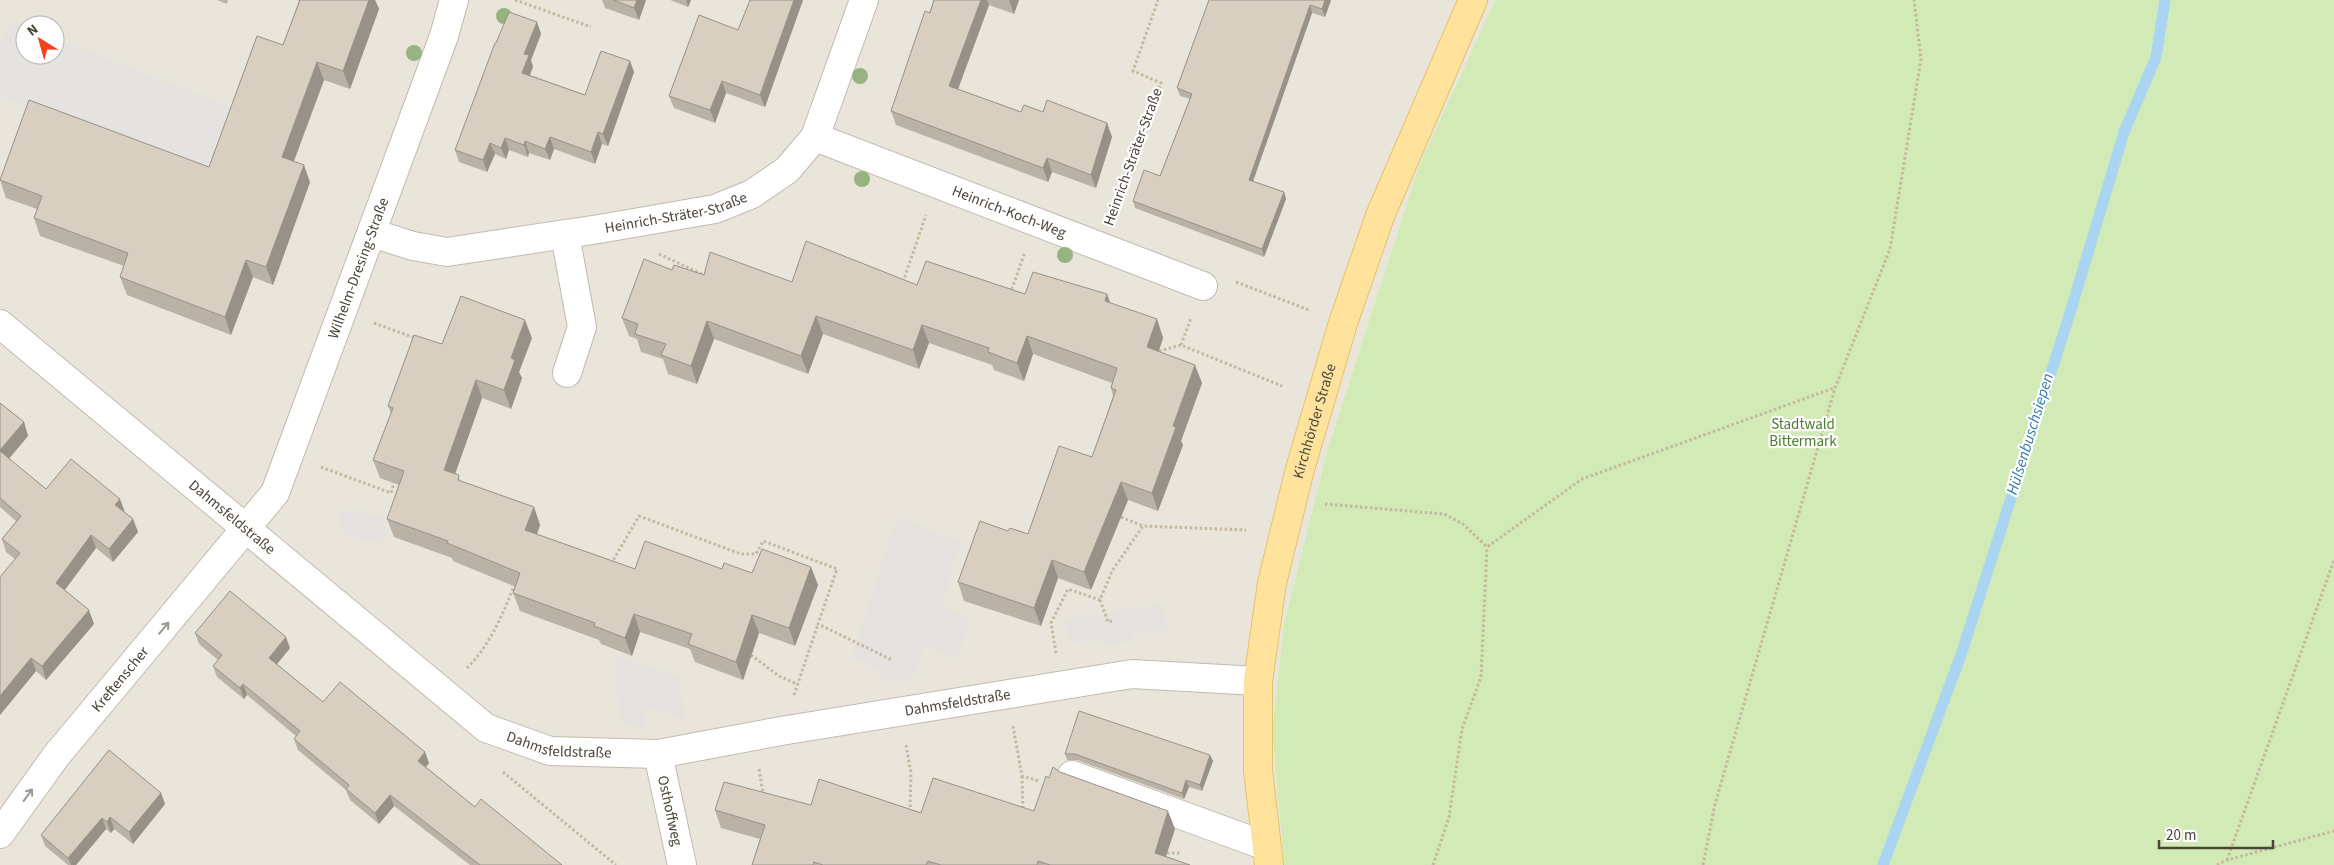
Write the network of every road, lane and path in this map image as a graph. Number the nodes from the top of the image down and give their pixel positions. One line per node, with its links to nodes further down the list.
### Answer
1 (454, 0): 12 (street, Wilhelm-Dresing-Straße)
2 (514, 0): 7 (path)
3 (864, 0): 8 (street, Heinrich-Sträter-Straße)
4 (1158, 0): 14 (path, Heinrich-Sträter-Straße)
5 (1473, 0): 43 (main road, Kirchhörder Straße)
6 (1914, 0): 26 (path)
7 (591, 28)
8 (815, 137): 9 (street, Heinrich-Koch-Weg); 10 (street, Heinrich-Sträter-Straße)
9 (938, 184): 11 (street, Heinrich-Koch-Weg); 16 (path)
10 (650, 220): 13 (street, Heinrich-Sträter-Straße); 15 (path)
11 (1036, 221): 14 (street, Heinrich-Koch-Weg); 18 (path)
12 (372, 233): 13 (street, Heinrich-Sträter-Straße); 20 (street, Wilhelm-Dresing-Straße)
13 (565, 235): 24 (street)
14 (1100, 246): 17 (street, Heinrich-Koch-Weg)
15 (714, 280)
16 (902, 286)
17 (1203, 286): 19 (path)
18 (1010, 295)
19 (1309, 310)
20 (343, 312): 22 (path); 27 (street, Wilhelm-Dresing-Straße)
21 (0, 324): 32 (street, Dahmsfeldstraße)
22 (416, 338)
23 (1158, 352): 25 (path)
24 (567, 373)
25 (1282, 386)
26 (1835, 388): 34 (path); 67 (path)
27 (290, 455): 28 (path); 32 (street, Wilhelm-Dresing-Straße)
28 (394, 483)
29 (1323, 504): 34 (path)
30 (1121, 517): 31 (path)
31 (1143, 526): 33 (path); 38 (path)
32 (248, 529): 46 (street, Dahmsfeldstraße); 59 (street, Kreftenscher, one-way to 32)
33 (1246, 530)
34 (1487, 547): 66 (path)
35 (2334, 560): 63 (path)
36 (608, 568): 40 (path)
37 (514, 586): 46 (path)
38 (1100, 600): 39 (path); 45 (path)
39 (1112, 621)
40 (818, 624): 42 (path); 44 (path)
41 (751, 655): 44 (path)
42 (892, 660)
43 (1258, 680): 45 (street, Dahmsfeldstraße); 62 (main road, Kirchhörder Straße)
44 (797, 684): 50 (path)
45 (1061, 686): 47 (street, Dahmsfeldstraße)
46 (441, 692): 49 (street, Dahmsfeldstraße)
47 (1008, 695): 48 (street, Dahmsfeldstraße); 54 (path)
48 (899, 712): 50 (street, Dahmsfeldstraße); 57 (path)
49 (486, 728): 52 (street, Dahmsfeldstraße); 64 (path)
50 (781, 731): 51 (street, Dahmsfeldstraße)
51 (753, 736): 52 (street, Dahmsfeldstraße); 55 (path)
52 (658, 754): 65 (street, Osthoffweg)
53 (1072, 775): 54 (path); 62 (street)
54 (1022, 776): 56 (path)
55 (771, 796)
56 (1023, 814)
57 (910, 816)
58 (2334, 831): 63 (path)
59 (0, 834)
60 (1167, 853): 61 (path)
61 (1182, 853)
62 (1267, 856)
63 (2227, 860): 68 (path)
64 (616, 865)
65 (682, 865)
66 (1433, 865)
67 (1703, 865)
68 (2218, 865)

